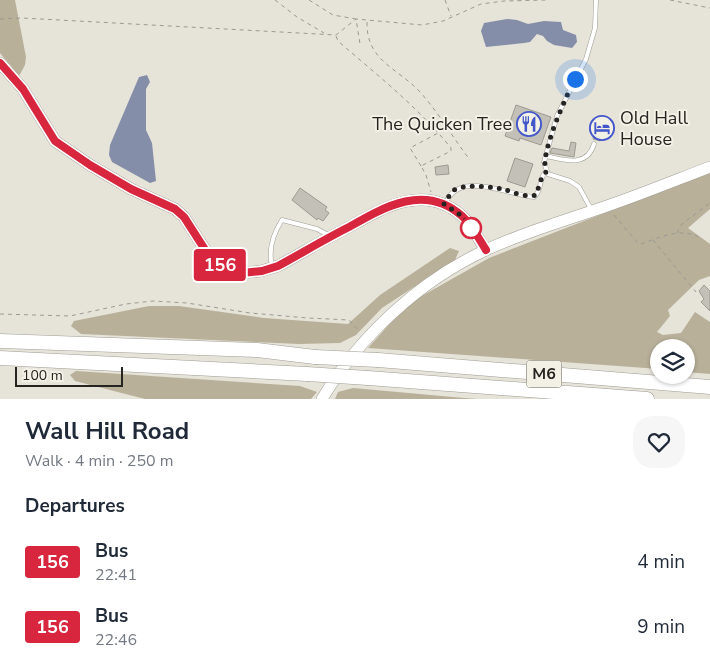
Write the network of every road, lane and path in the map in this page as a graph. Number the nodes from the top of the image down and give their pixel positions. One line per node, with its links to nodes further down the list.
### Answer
1 (276, 0): 12 (path)
2 (310, 0): 10 (path)
3 (445, 0): 8 (path)
4 (547, 0): 8 (path)
5 (596, 0): 18 (lane)
6 (670, 0): 7 (path)
7 (710, 8)
8 (452, 17): 11 (path)
9 (0, 19): 12 (path)
10 (356, 19): 11 (path); 13 (path); 14 (path)
11 (367, 21): 19 (path)
12 (325, 33): 13 (path)
13 (336, 35): 16 (path)
14 (360, 44)
15 (0, 63): 33 (street)
16 (439, 133): 20 (path); 20 (path)
17 (594, 144): 18 (lane)
18 (546, 156): 22 (lane)
19 (470, 160)
20 (421, 166): 23 (path)
21 (710, 167): 26 (street)
22 (546, 172): 25 (lane); 27 (lane)
23 (432, 200): 25 (street); 29 (street)
24 (710, 203): 28 (path)
25 (444, 204): 32 (street)
26 (608, 206): 27 (street); 31 (path)
27 (592, 211): 32 (street)
28 (677, 233): 30 (path); 31 (path)
29 (330, 237): 33 (street); 33 (lane)
30 (698, 237)
31 (653, 240): 34 (path)
32 (486, 250): 36 (street)
33 (272, 268)
34 (696, 292)
35 (0, 314): 36 (path)
36 (366, 338): 40 (street)
37 (0, 341): 39 (highway, M6, bridge)
38 (0, 358): 41 (highway, M6, bridge)
39 (710, 388)
40 (322, 399)
41 (647, 399)

